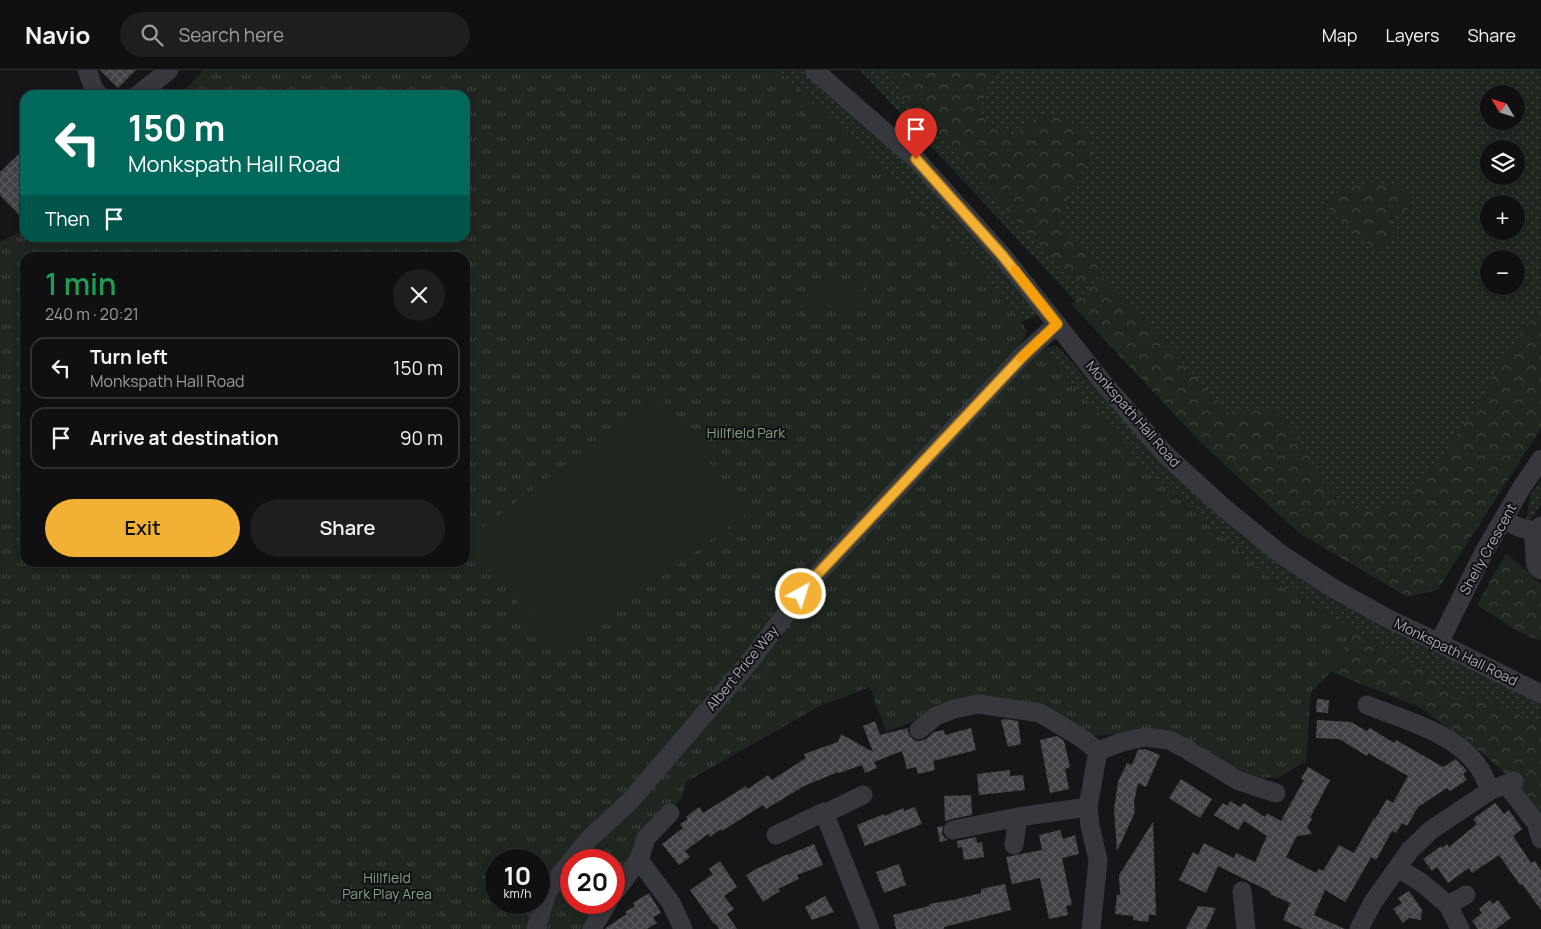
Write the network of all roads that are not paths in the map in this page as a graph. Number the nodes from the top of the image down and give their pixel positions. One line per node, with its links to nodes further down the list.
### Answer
1 (87, 70): 4 (street)
2 (169, 70): 5 (street)
3 (814, 70): 6 (street, Monkspath Hall Road)
4 (95, 90)
5 (144, 90)
6 (1057, 324): 11 (street, Monkspath Hall Road); 27 (street, Albert Price Way)
7 (1541, 459): 8 (street, Shelly Crescent)
8 (1504, 519): 9 (street); 11 (street, Shelly Crescent)
9 (1537, 528): 10 (street)
10 (1541, 570)
11 (1439, 642): 12 (street, Monkspath Hall Road)
12 (1541, 694)
13 (1367, 705): 16 (street)
14 (919, 730): 15 (street)
15 (1098, 751): 17 (street); 19 (street)
16 (1504, 785): 25 (street); 29 (street)
17 (1276, 793)
18 (863, 795): 20 (street)
19 (1088, 807): 22 (street); 40 (street)
20 (824, 812): 24 (street); 39 (street)
21 (670, 813): 28 (street)
22 (1018, 817): 23 (street); 26 (street)
23 (952, 830)
24 (776, 835)
25 (1541, 839)
26 (1014, 845)
27 (581, 849)
28 (638, 860): 31 (street); 38 (street)
29 (1398, 868): 34 (street); 42 (street)
30 (560, 876): 36 (street, Albert Price Way)
31 (625, 878)
32 (1242, 891): 41 (street)
33 (1466, 895): 34 (street)
34 (1448, 905): 43 (street)
35 (601, 914): 37 (street)
36 (536, 929)
37 (592, 929)
38 (683, 929)
39 (870, 929)
40 (1091, 929)
41 (1246, 929)
42 (1359, 929)
43 (1460, 929)

